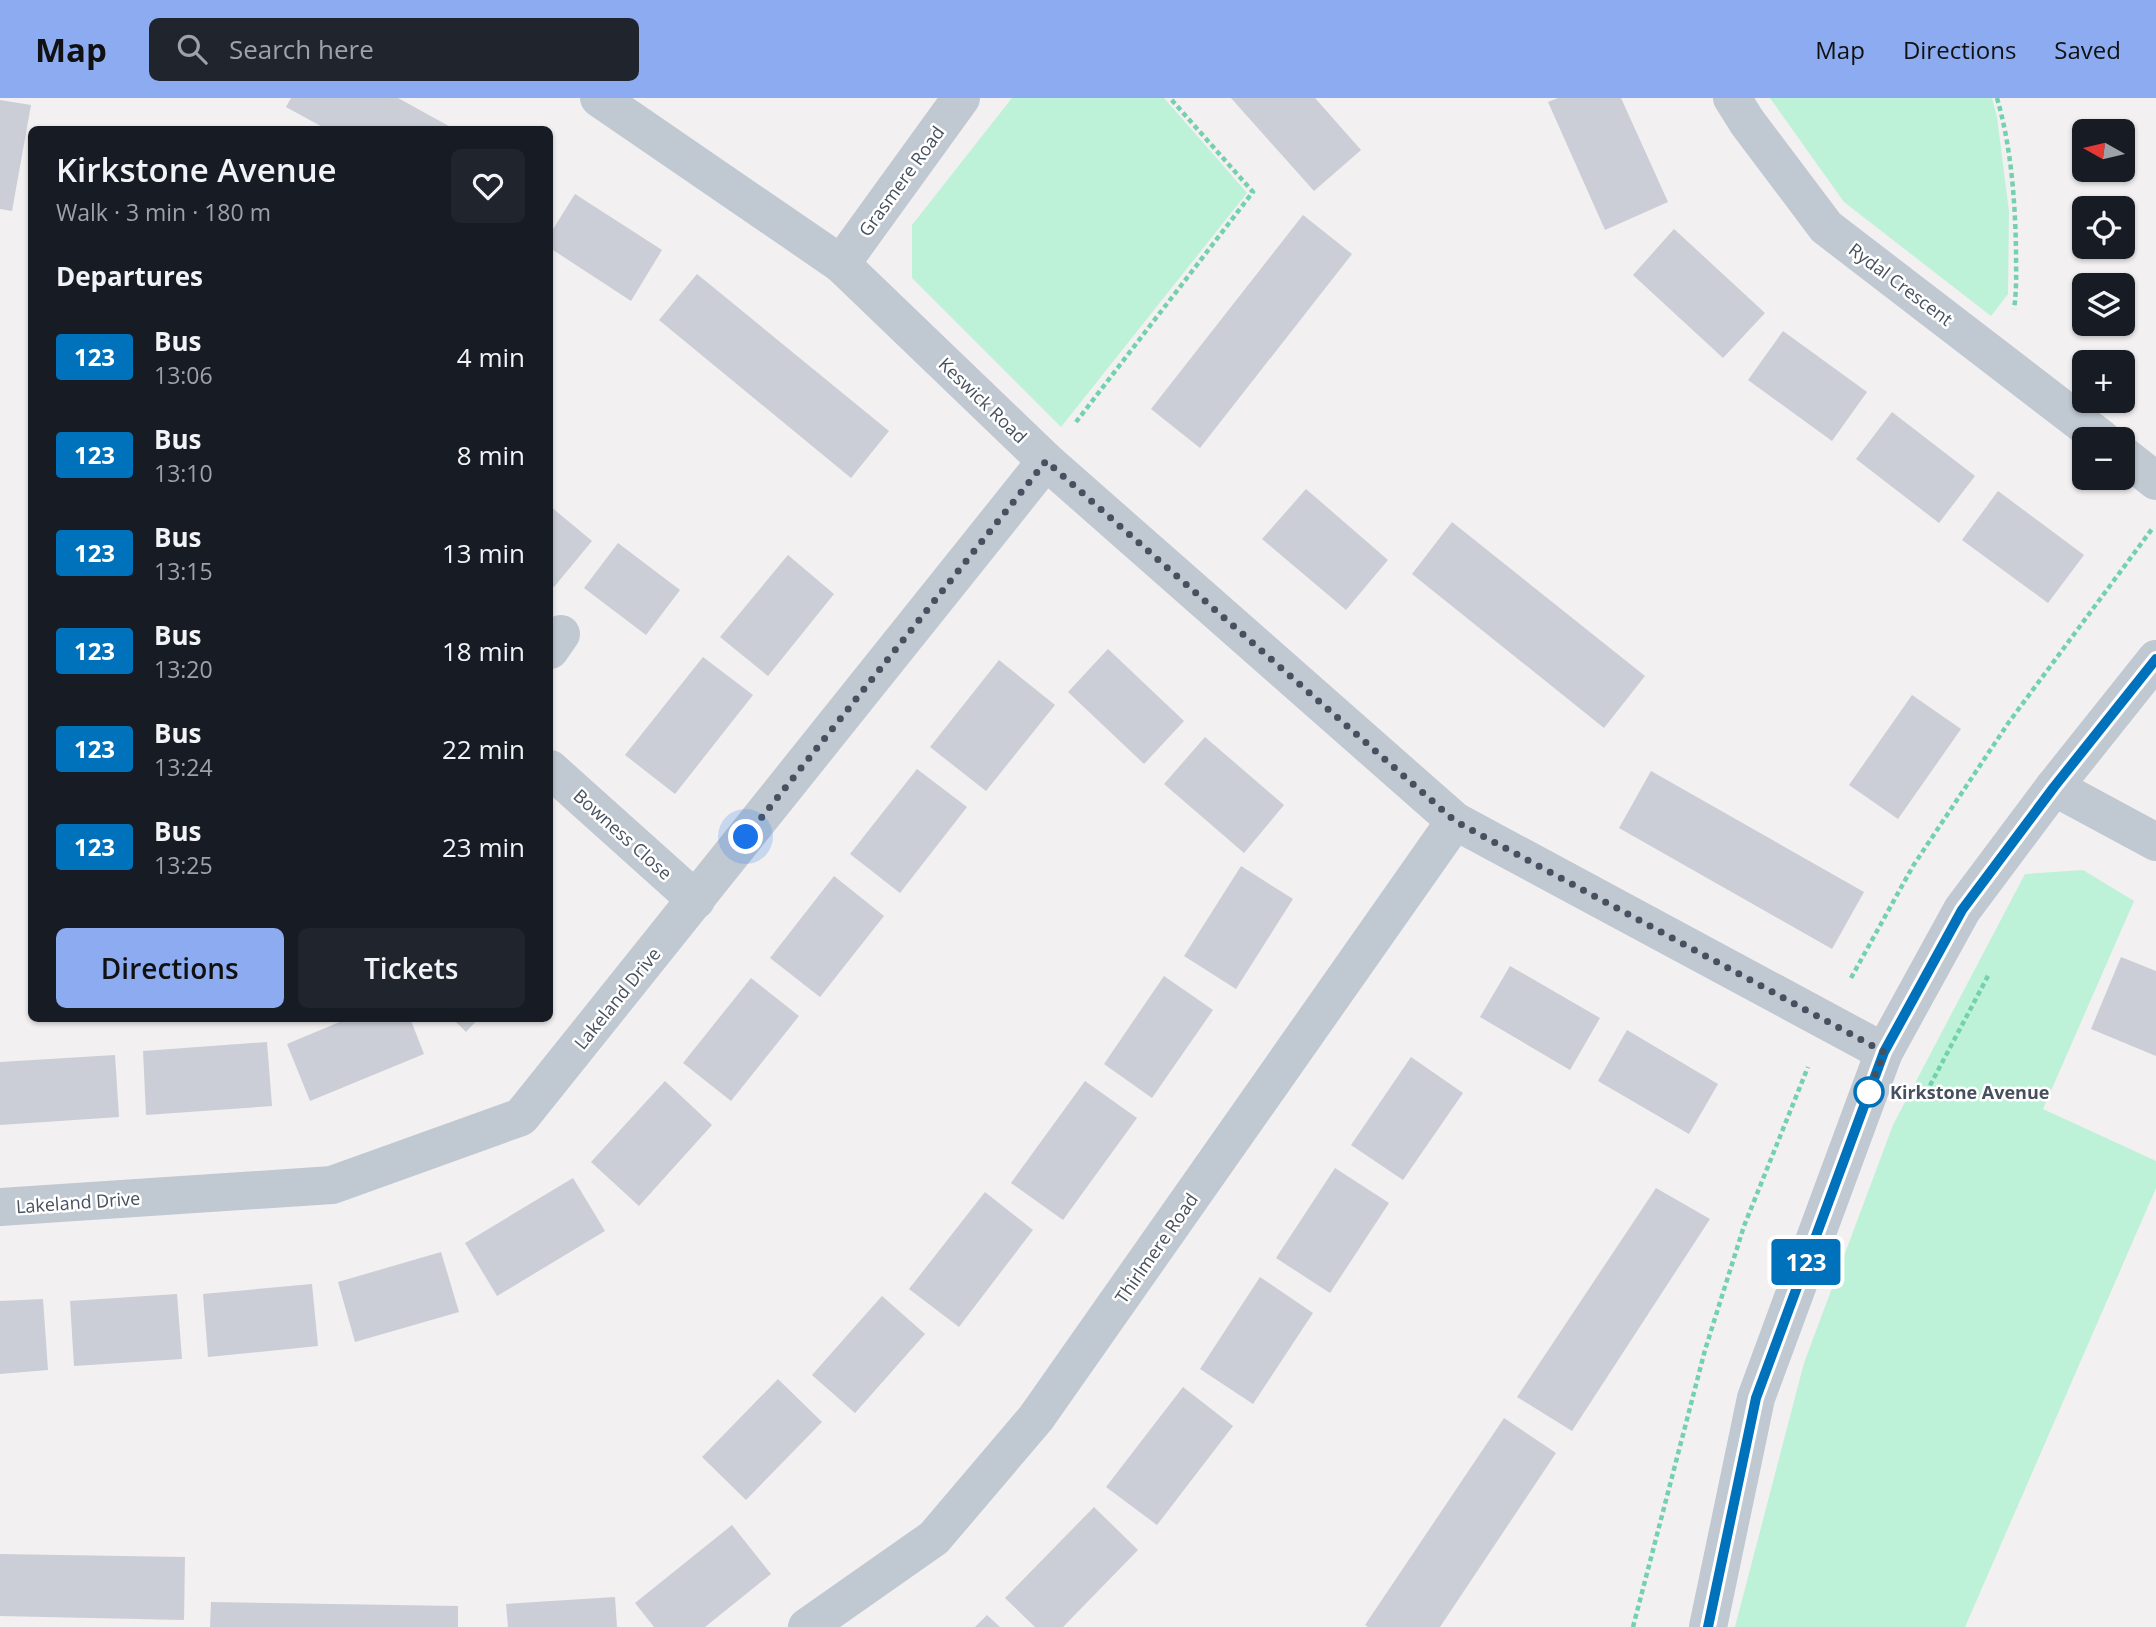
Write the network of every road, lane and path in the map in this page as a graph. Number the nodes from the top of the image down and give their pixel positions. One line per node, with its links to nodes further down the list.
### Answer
1 (599, 98): 6 (street, Keswick Road)
2 (961, 98): 6 (street, Grasmere Road)
3 (1171, 98): 9 (path)
4 (1732, 98): 7 (street, Rydal Crescent)
5 (1997, 98): 7 (path)
6 (841, 264): 9 (street, Keswick Road)
7 (1996, 357): 8 (street, Rydal Crescent)
8 (2086, 427)
9 (1046, 461): 15 (street, Keswick Road); 17 (street, Lakeland Drive)
10 (2135, 464): 11 (street)
11 (2156, 481)
12 (2156, 659): 14 (street)
13 (553, 772): 17 (street, Bowness Close)
14 (2054, 787): 16 (street); 19 (street)
15 (1455, 821): 19 (street, Keswick Road); 22 (street, Thirlmere Road)
16 (2156, 842)
17 (696, 900): 21 (street, Lakeland Drive)
18 (1992, 968): 20 (path)
19 (1884, 1052): 23 (street)
20 (1921, 1102)
21 (0, 1207)
22 (807, 1627)
23 (1708, 1627)

